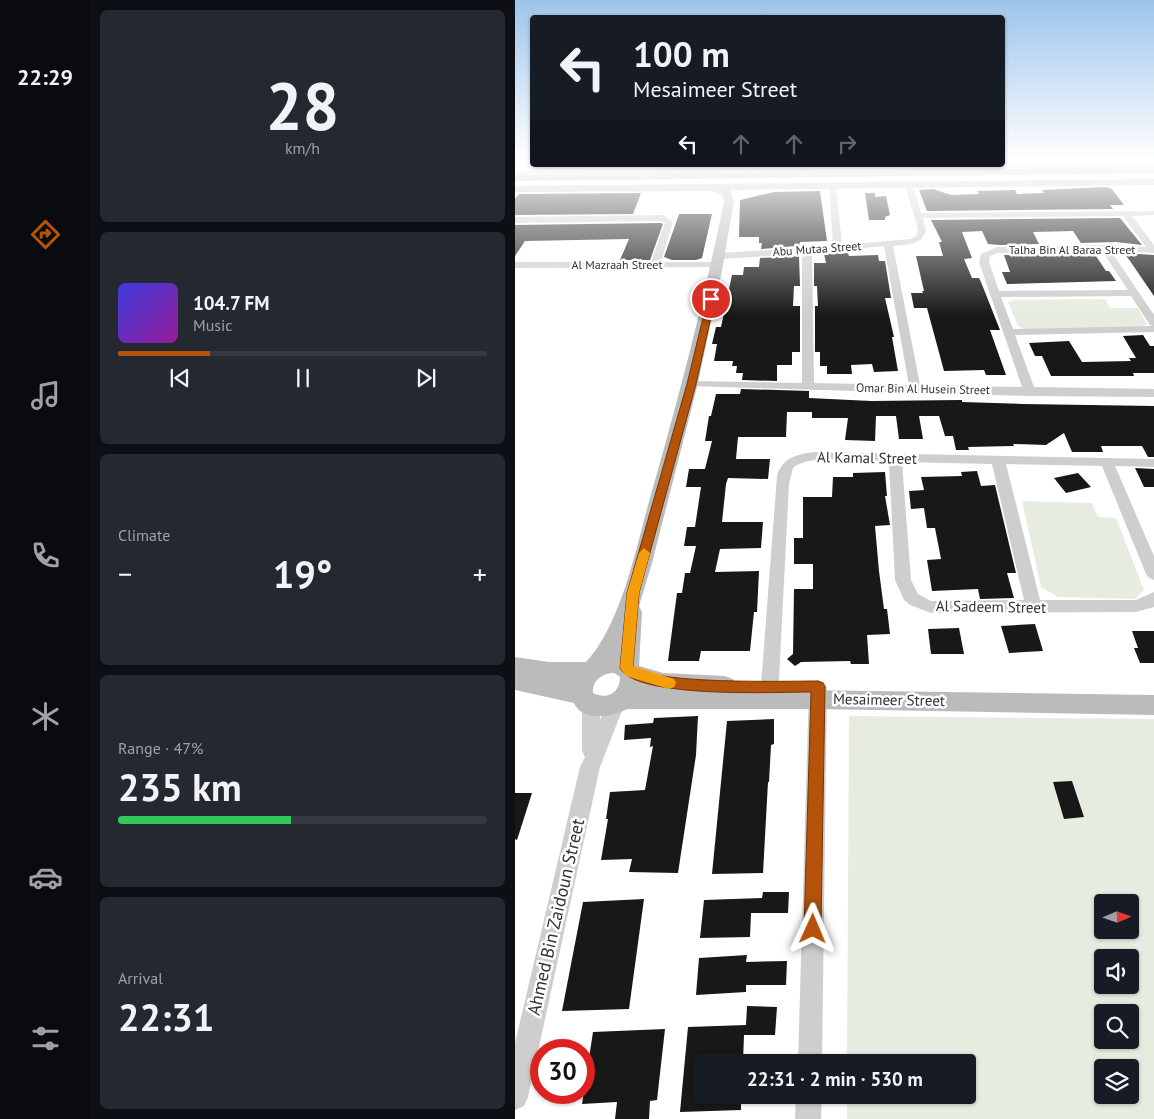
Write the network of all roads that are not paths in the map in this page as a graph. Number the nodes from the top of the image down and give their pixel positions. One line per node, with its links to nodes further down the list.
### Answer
1 (727, 211): 13 (street)
2 (834, 211): 9 (street)
3 (917, 211): 6 (street, Abu Mutaa Street)
4 (1154, 213): 5 (street)
5 (1126, 214): 6 (street); 11 (street)
6 (919, 216): 8 (street, Abu Mutaa Street)
7 (515, 220): 15 (street)
8 (888, 244): 9 (street, Abu Mutaa Street); 23 (street)
9 (838, 248): 12 (street, Abu Mutaa Street)
10 (1105, 248): 11 (street, Talha Bin Al Baraa Street); 16 (street); 17 (street, Talha Bin Al Baraa Street)
11 (1154, 250)
12 (807, 251): 13 (street, Abu Mutaa Street); 22 (street)
13 (719, 260): 15 (street, Al Mazraah Street); 21 (street)
14 (515, 265): 15 (street, Al Mazraah Street)
15 (655, 265)
16 (1134, 293): 17 (street); 18 (street)
17 (995, 294): 20 (street, Talha Bin Al Baraa Street)
18 (1154, 324)
19 (1154, 329): 20 (street)
20 (1009, 332): 24 (street, Talha Bin Al Baraa Street)
21 (691, 384): 22 (street, Omar Bin Al Husein Street); 31 (street)
22 (808, 386): 23 (street, Omar Bin Al Husein Street)
23 (915, 388): 24 (street, Omar Bin Al Husein Street)
24 (1030, 392): 25 (street, Omar Bin Al Husein Street)
25 (1154, 393)
26 (895, 458): 27 (street, Al Kamal Street); 33 (street, Al Sadeem Street); 39 (street, Al Kamal Street)
27 (998, 460): 28 (street, Al Kamal Street); 33 (street)
28 (1107, 462): 29 (street, Al Kamal Street); 30 (street)
29 (1154, 464)
30 (1154, 574)
31 (633, 593): 35 (street); 36 (street)
32 (1154, 598): 33 (street, Al Sadeem Street)
33 (1034, 607)
34 (515, 666): 35 (street)
35 (593, 670): 36 (street); 42 (street)
36 (629, 670): 39 (street, Mesaimeer Street); 43 (street)
37 (515, 680): 42 (street)
38 (1154, 692): 41 (street, Mesaimeer Street)
39 (770, 693): 40 (street, Mesaimeer Street); 43 (street, Mesaimeer Street)
40 (818, 693): 41 (street, Mesaimeer Street); 46 (street)
41 (1077, 697): 44 (street, Mesaimeer Street)
42 (586, 700): 43 (street); 45 (street, Ahmed Bin Zaidoun Street)
43 (620, 701): 45 (street, Ahmed Bin Zaidoun Street)
44 (1154, 705)
45 (590, 767): 47 (street, Ahmed Bin Zaidoun Street)
46 (810, 1054)
47 (515, 1097)
48 (809, 1104): 49 (street)
49 (808, 1119)

